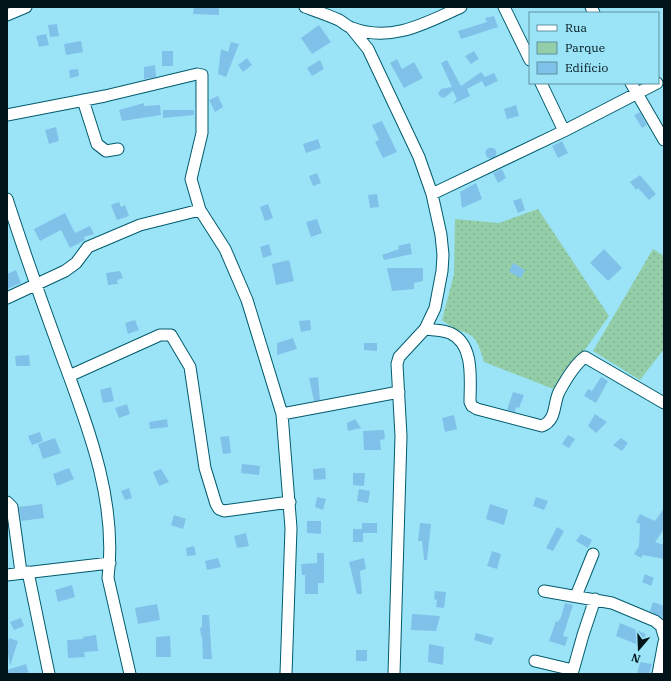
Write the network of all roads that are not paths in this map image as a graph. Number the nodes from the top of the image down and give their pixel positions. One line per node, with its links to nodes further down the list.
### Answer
1 (26, 7): 6 (street)
2 (328, 7): 7 (street)
3 (461, 7): 9 (street)
4 (504, 7): 11 (street)
5 (312, 8): 7 (street)
6 (7, 15)
7 (340, 21): 8 (street)
8 (351, 28): 9 (street); 10 (street)
9 (380, 34): 10 (street)
10 (368, 49): 20 (street)
11 (529, 58)
12 (541, 84): 17 (street)
13 (653, 84): 14 (street)
14 (633, 88): 17 (street); 18 (street)
15 (83, 100): 16 (street); 19 (street); 22 (street)
16 (7, 115)
17 (564, 132): 20 (street)
18 (664, 140)
19 (118, 148)
20 (432, 194): 25 (street)
21 (7, 199): 23 (street)
22 (200, 210): 23 (street); 29 (street)
23 (36, 285): 24 (street); 26 (street)
24 (7, 298)
25 (425, 329): 27 (street); 28 (street)
26 (69, 376): 31 (street); 33 (street)
27 (399, 392): 29 (street); 46 (street)
28 (664, 403)
29 (282, 414): 31 (street)
30 (7, 502): 34 (street)
31 (290, 502): 45 (street)
32 (593, 554): 37 (street)
33 (110, 563): 34 (street); 44 (street)
34 (25, 572): 35 (street); 43 (street)
35 (7, 574)
36 (544, 591): 37 (street)
37 (576, 596): 38 (street)
38 (595, 599): 39 (street); 42 (street)
39 (664, 636)
40 (664, 642): 47 (street)
41 (535, 661): 42 (street)
42 (572, 672)
43 (49, 674)
44 (130, 674)
45 (286, 674)
46 (394, 674)
47 (658, 674)

